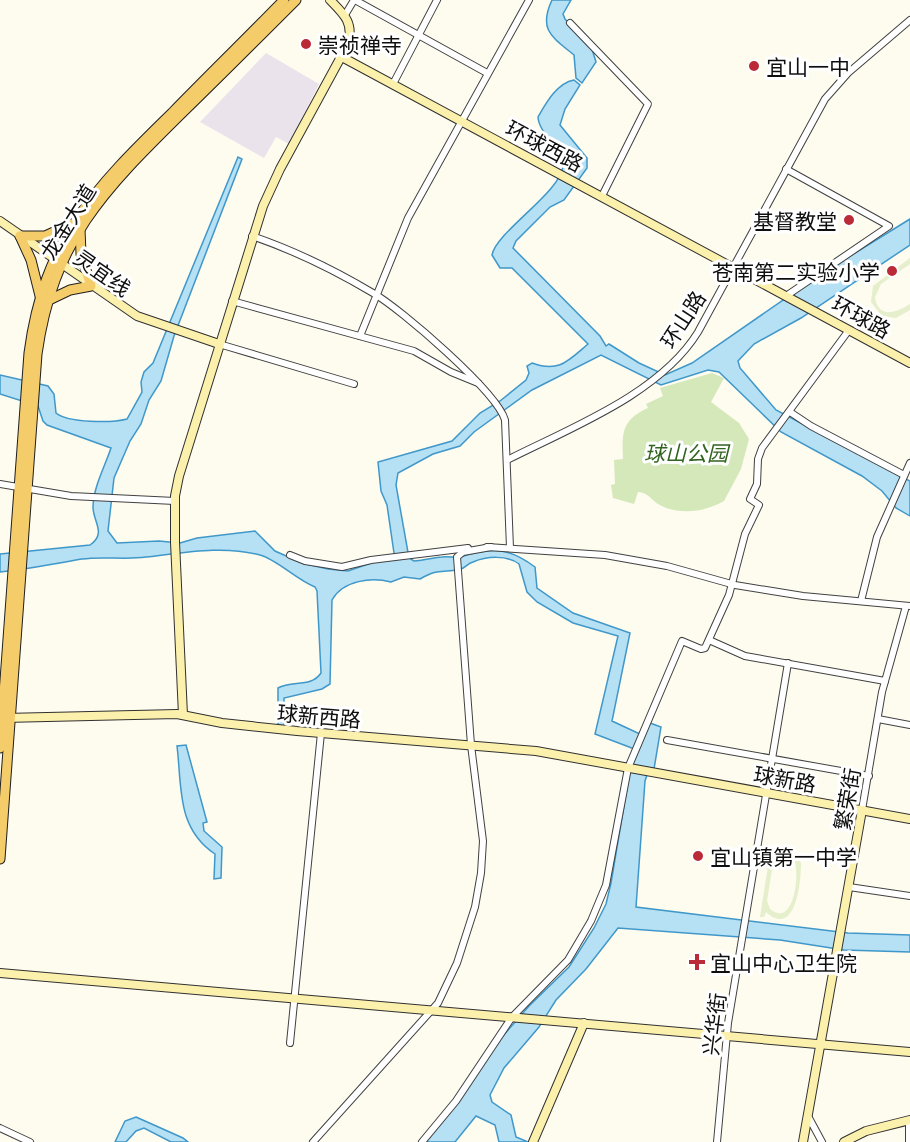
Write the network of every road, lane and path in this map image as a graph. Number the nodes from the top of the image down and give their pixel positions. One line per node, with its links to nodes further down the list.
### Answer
1 (284, 0): 19 (main road, 龙金大道)
2 (296, 0): 19 (main road, 龙金大道)
3 (324, 0): 12 (street)
4 (330, 0): 8 (street)
5 (355, 0): 8 (street); 11 (street)
6 (437, 0): 11 (street)
7 (529, 0): 13 (street)
8 (345, 15): 12 (street)
9 (910, 20): 16 (street, 环山路)
10 (570, 23): 17 (street)
11 (419, 35): 13 (street); 14 (street)
12 (340, 57): 14 (street, 环球西路); 21 (street)
13 (487, 73): 15 (street)
14 (393, 84): 15 (street, 环球西路)
15 (460, 120): 17 (street, 环球西路); 25 (street)
16 (786, 169): 23 (street, 环山路); 26 (street)
17 (602, 196): 23 (street, 环球西路)
18 (0, 220): 20 (street, 灵宜线)
19 (77, 224): 20 (main road); 22 (main road, 龙金大道); 24 (main road)
20 (20, 236): 22 (street, 灵宜线); 27 (main road)
21 (252, 236): 25 (street); 28 (street)
22 (57, 262): 24 (street, 灵宜线); 27 (main road, 龙金大道)
23 (733, 267): 26 (street, 环球路); 36 (street, 环山路)
24 (91, 286): 27 (main road); 31 (street, 灵宜线)
25 (376, 294): 30 (street); 34 (street)
26 (787, 296): 29 (street, 环球路)
27 (43, 299): 40 (main road, 龙金大道)
28 (232, 301): 30 (street); 31 (street)
29 (849, 330): 32 (street, 环球路); 35 (street)
30 (360, 336): 34 (street)
31 (219, 344): 33 (street); 41 (street)
32 (910, 363)
33 (354, 384)
34 (480, 384): 36 (street)
35 (788, 413): 38 (street); 45 (street)
36 (507, 460): 43 (street)
37 (910, 463): 38 (street)
38 (904, 475): 46 (street)
39 (0, 484): 40 (street)
40 (23, 489): 41 (street); 52 (main road, 龙金大道)
41 (175, 501): 51 (street)
42 (491, 547): 43 (street); 44 (street); 57 (street)
43 (510, 548): 45 (street)
44 (290, 555)
45 (732, 584): 46 (street); 48 (street)
46 (861, 601): 47 (street)
47 (908, 606): 50 (street, 繁荣街)
48 (709, 640): 49 (street); 60 (street)
49 (788, 663): 50 (street); 59 (street, 兴华街)
50 (885, 681): 53 (street, 繁荣街)
51 (183, 715): 52 (street, 球新西路); 55 (street, 球新西路)
52 (6, 718): 58 (main road, 龙金大道); 65 (main road, 龙金大道)
53 (878, 718): 54 (street); 61 (street, 繁荣街)
54 (910, 725)
55 (321, 733): 57 (street, 球新西路); 69 (street)
56 (667, 740): 59 (street)
57 (471, 745): 60 (street, 球新西路); 70 (street)
58 (0, 748)
59 (772, 759): 61 (street); 62 (street, 兴华街)
60 (629, 768): 62 (street, 球新路); 71 (street)
61 (868, 776): 63 (street, 繁荣街)
62 (766, 793): 63 (street, 球新路); 73 (street, 兴华街)
63 (862, 810): 64 (street, 球新路); 66 (street, 繁荣街)
64 (910, 819)
65 (0, 859)
66 (849, 887): 67 (street); 75 (street, 繁荣街)
67 (910, 896)
68 (0, 973): 69 (street)
69 (296, 998): 70 (street); 74 (street)
70 (432, 1010): 71 (street); 81 (street)
71 (515, 1017): 72 (street); 82 (street)
72 (584, 1023): 73 (street); 83 (street)
73 (727, 1035): 75 (street); 84 (street, 兴华街)
74 (290, 1043)
75 (821, 1043): 76 (street); 77 (street, 繁荣街)
76 (910, 1052)
77 (809, 1118): 85 (street, 繁荣街); 86 (street)
78 (909, 1120): 87 (street); 88 (street)
79 (0, 1128): 80 (street)
80 (30, 1142)
81 (313, 1142)
82 (422, 1142)
83 (533, 1142)
84 (717, 1142)
85 (803, 1142)
86 (822, 1142)
87 (844, 1142)
88 (909, 1142)

